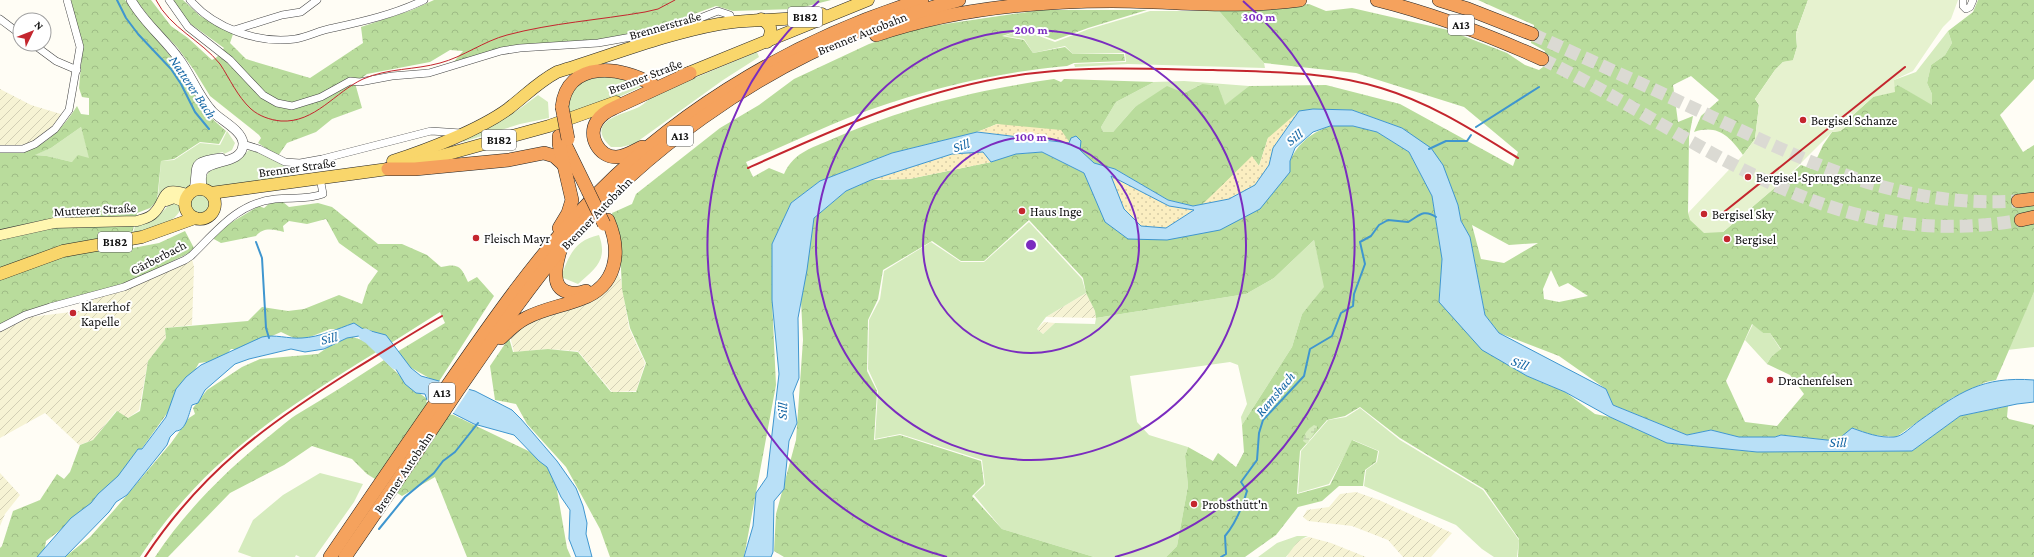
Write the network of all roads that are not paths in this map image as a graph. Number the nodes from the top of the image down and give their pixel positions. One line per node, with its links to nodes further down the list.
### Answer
1 (67, 0): 27 (street)
2 (131, 0): 34 (street)
3 (169, 0): 18 (street)
4 (190, 0): 20 (street)
5 (317, 0): 20 (street)
6 (424, 0): 20 (street)
7 (868, 0): 15 (main road, B182)
8 (922, 0): 33 (highway, Brenner Autobahn / A13)
9 (958, 0): 26 (highway, Brenner Autobahn / A13)
10 (1300, 0): 26 (highway, A13)
11 (1377, 0): 24 (highway, A13)
12 (1439, 0): 21 (highway, A13)
13 (1963, 0): 14 (street)
14 (1973, 0)
15 (849, 7): 17 (main road, B182); 22 (main road, Brenner Straße / B182)
16 (0, 19): 19 (street)
17 (760, 19): 18 (main road, Brennerstraße / B182); 22 (main road)
18 (732, 22): 25 (main road, Brennerstraße / B182)
19 (12, 28)
20 (233, 30)
21 (1532, 34)
22 (767, 42): 28 (main road, Brenner Straße / B182)
23 (44, 52): 27 (street)
24 (1542, 59)
25 (580, 66): 30 (highway); 31 (main road, Brenner Straße / B182)
26 (787, 66): 47 (highway, Brenner Autobahn / A13)
27 (77, 70): 35 (street)
28 (690, 73): 29 (main road, Brenner Straße / B182); 33 (highway)
29 (653, 85): 30 (highway); 37 (main road, Brenner Straße / B182)
30 (558, 106): 32 (highway)
31 (462, 133): 34 (street); 38 (main road, Brenner Straße / B182)
32 (562, 140): 36 (highway); 45 (highway)
33 (658, 140): 47 (highway, Brenner Autobahn / A13)
34 (243, 144): 41 (street)
35 (0, 149)
36 (564, 165): 37 (highway); 47 (highway)
37 (388, 169): 38 (main road, Brenner Straße / B182)
38 (357, 173): 39 (main road, Brenner Straße / B182)
39 (320, 178): 41 (main road, Brenner Straße / B182); 50 (street, Gärberbach)
40 (2034, 199): 42 (highway)
41 (197, 200): 46 (main road, Mutterer Straße); 48 (main road, B182)
42 (2018, 201)
43 (2034, 217): 44 (highway)
44 (2021, 220)
45 (606, 222): 47 (highway); 49 (highway)
46 (0, 235)
47 (556, 247): 49 (highway, Brenner Autobahn / A13)
48 (0, 274)
49 (508, 318): 51 (highway, Brenner Autobahn / A13); 51 (highway, Brenner Autobahn / A13)
50 (0, 328)
51 (392, 477): 52 (highway, Brenner Autobahn / A13); 53 (highway, Brenner Autobahn / A13)
52 (330, 557)
53 (345, 557)

